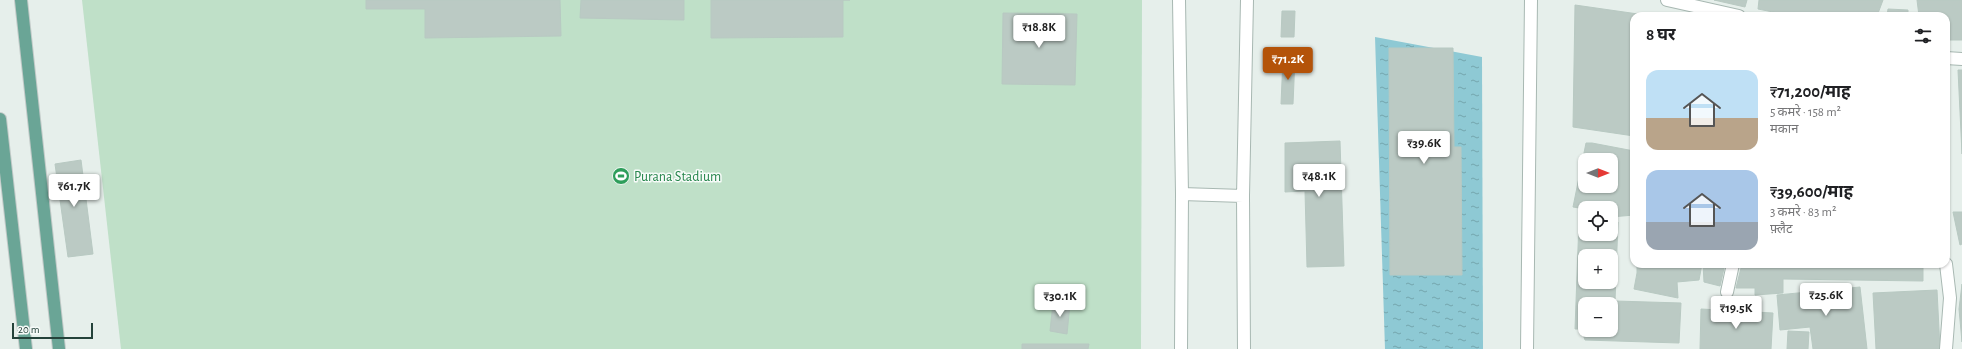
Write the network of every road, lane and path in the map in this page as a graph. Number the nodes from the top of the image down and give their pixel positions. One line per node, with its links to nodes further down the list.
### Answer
1 (21, 0): 16 (main road)
2 (1179, 0): 10 (street)
3 (1247, 0): 11 (street)
4 (1531, 0): 19 (street)
5 (1667, 0): 6 (street)
6 (1721, 12)
7 (1950, 58): 8 (street)
8 (1962, 59)
9 (0, 119): 15 (main road)
10 (1182, 194): 11 (street); 17 (street)
11 (1243, 196): 18 (street)
12 (1732, 268): 14 (street)
13 (1946, 268): 20 (street)
14 (1727, 292)
15 (26, 349)
16 (59, 349)
17 (1181, 349)
18 (1244, 349)
19 (1527, 349)
20 (1946, 349)

